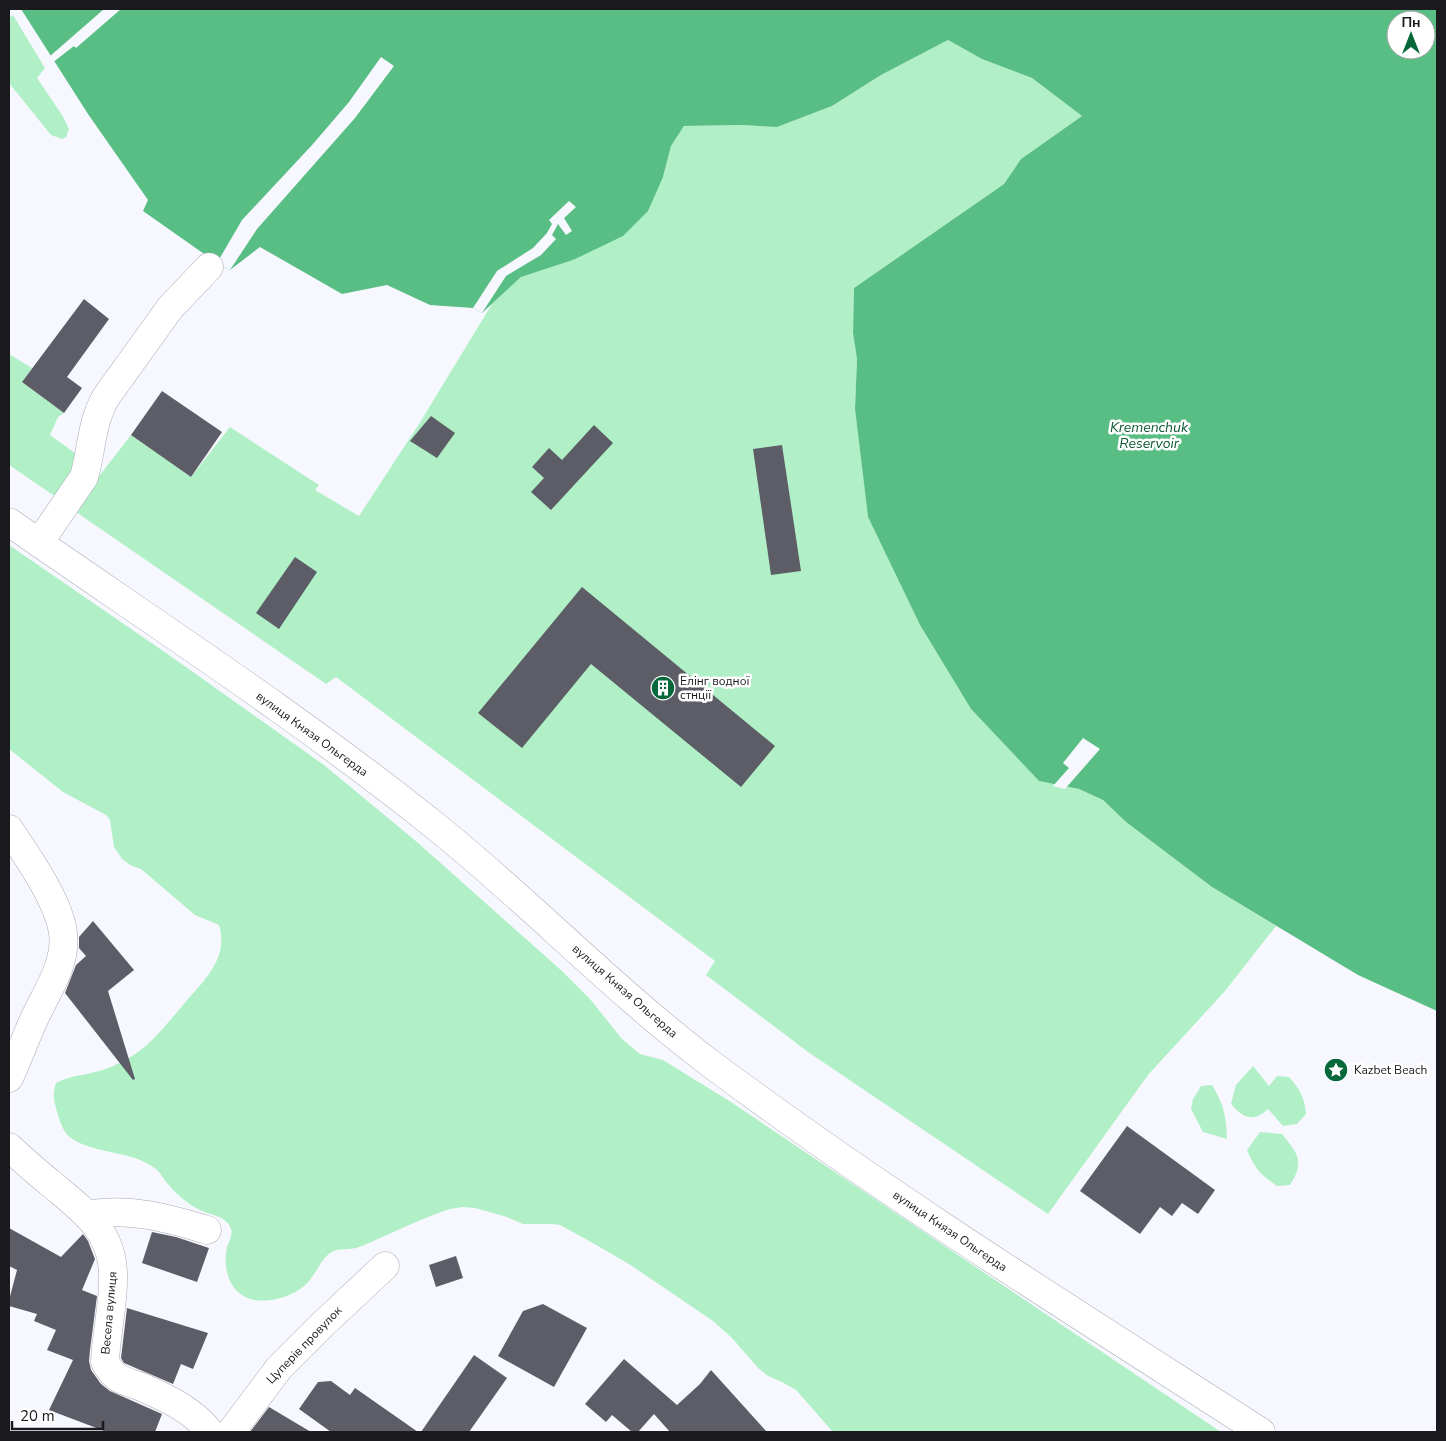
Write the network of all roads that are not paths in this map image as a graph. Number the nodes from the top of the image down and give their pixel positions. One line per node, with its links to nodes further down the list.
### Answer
1 (209, 268): 3 (street)
2 (9, 522): 3 (street, вулиця Князя Ольгерда)
3 (39, 543): 12 (street, вулиця Князя Ольгерда)
4 (9, 829): 5 (street)
5 (9, 1078)
6 (9, 1148): 7 (street, Весела вулиця)
7 (87, 1215): 8 (street); 10 (street, Весела вулиця)
8 (207, 1230)
9 (385, 1266): 11 (street, Цуперів провулок)
10 (210, 1432)
11 (231, 1432)
12 (1261, 1432)

